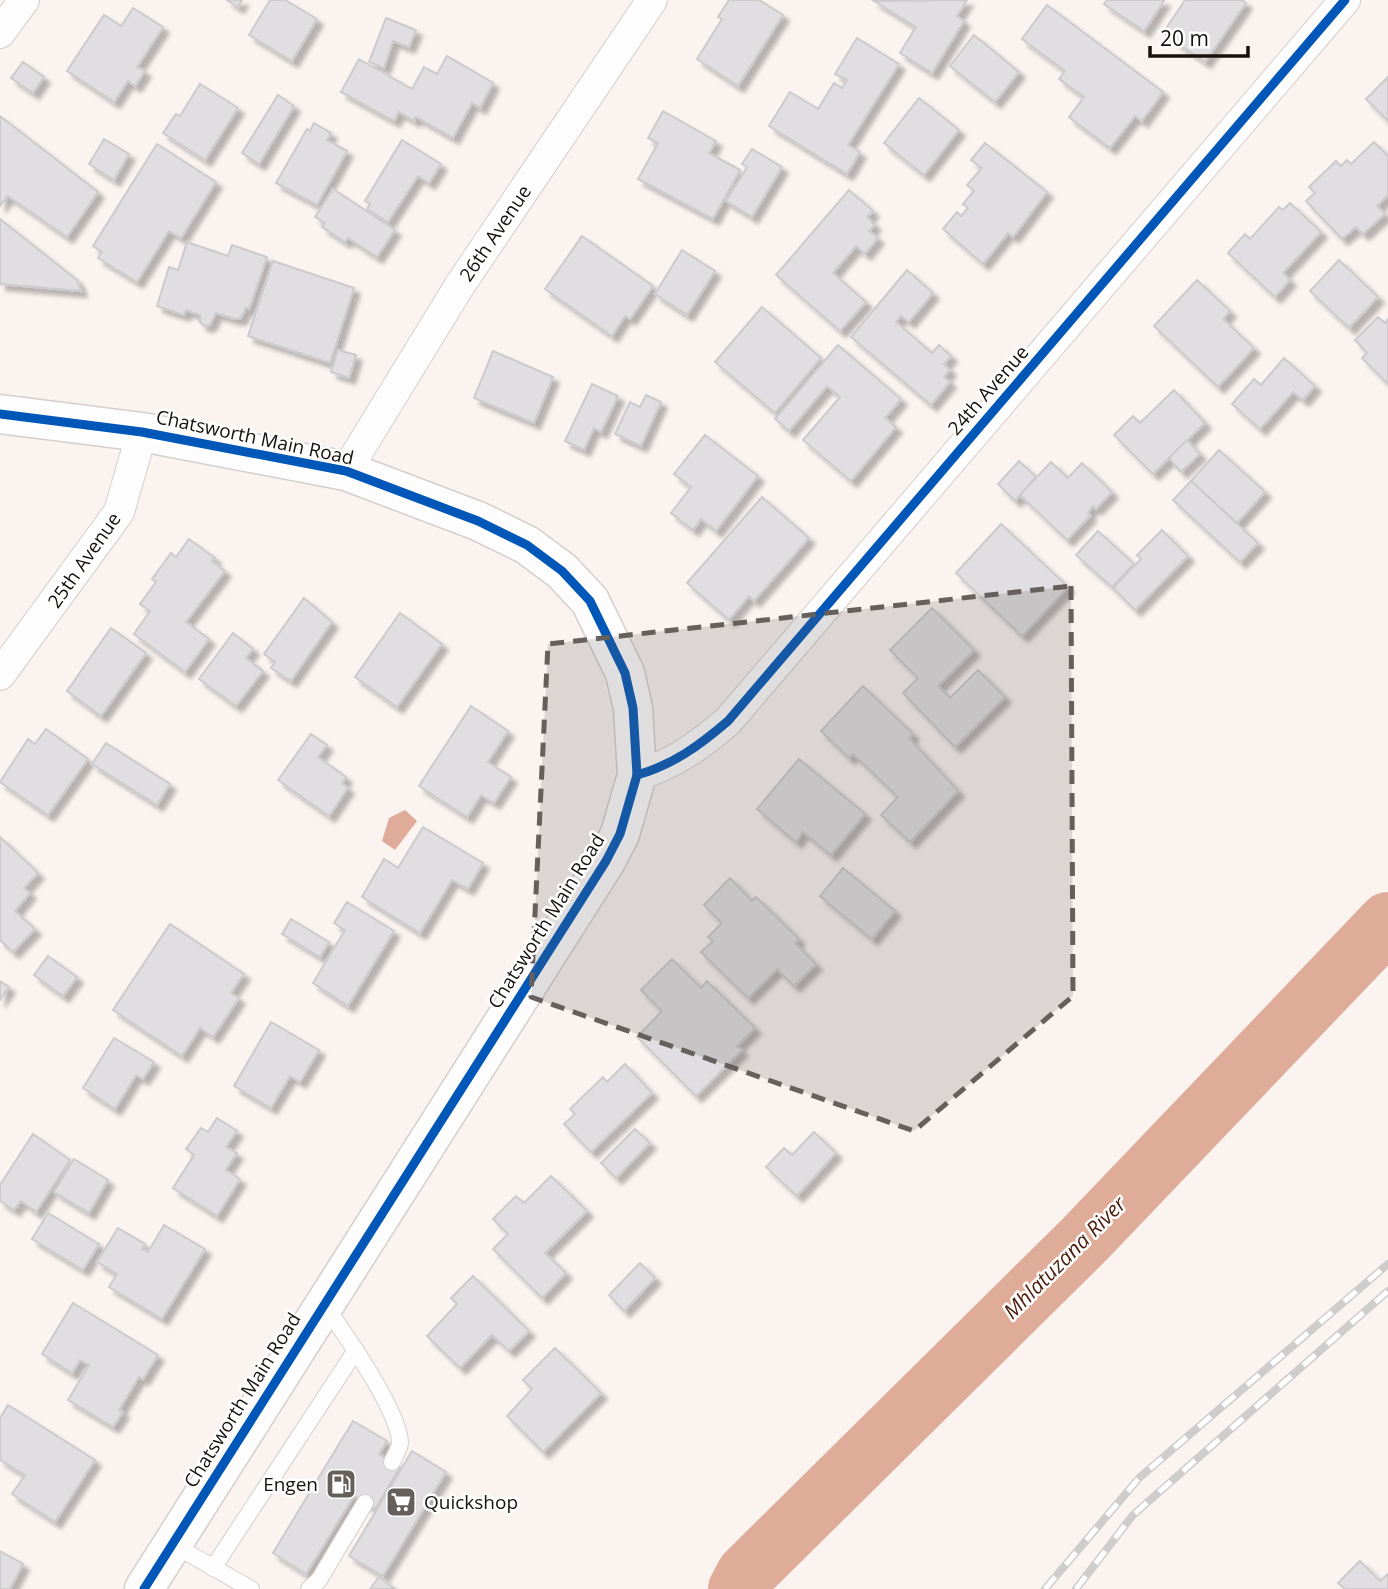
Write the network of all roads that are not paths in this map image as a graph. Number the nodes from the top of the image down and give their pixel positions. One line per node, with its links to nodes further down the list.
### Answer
1 (24, 0): 4 (street)
2 (652, 0): 7 (street, 26th Avenue)
3 (1345, 0): 9 (street, 24th Avenue)
4 (0, 33)
5 (0, 414): 6 (street, Chatsworth Main Road)
6 (142, 432): 7 (street, Chatsworth Main Road); 8 (street, 25th Avenue)
7 (346, 471): 9 (street, Chatsworth Main Road)
8 (0, 675)
9 (637, 775): 10 (street, Chatsworth Main Road)
10 (324, 1304): 11 (lane); 14 (street, Chatsworth Main Road)
11 (356, 1350): 12 (lane); 15 (lane)
12 (392, 1462)
13 (365, 1503): 18 (lane)
14 (173, 1544): 15 (lane); 16 (street, Chatsworth Main Road)
15 (213, 1568): 17 (lane)
16 (144, 1589)
17 (251, 1589)
18 (309, 1589)

